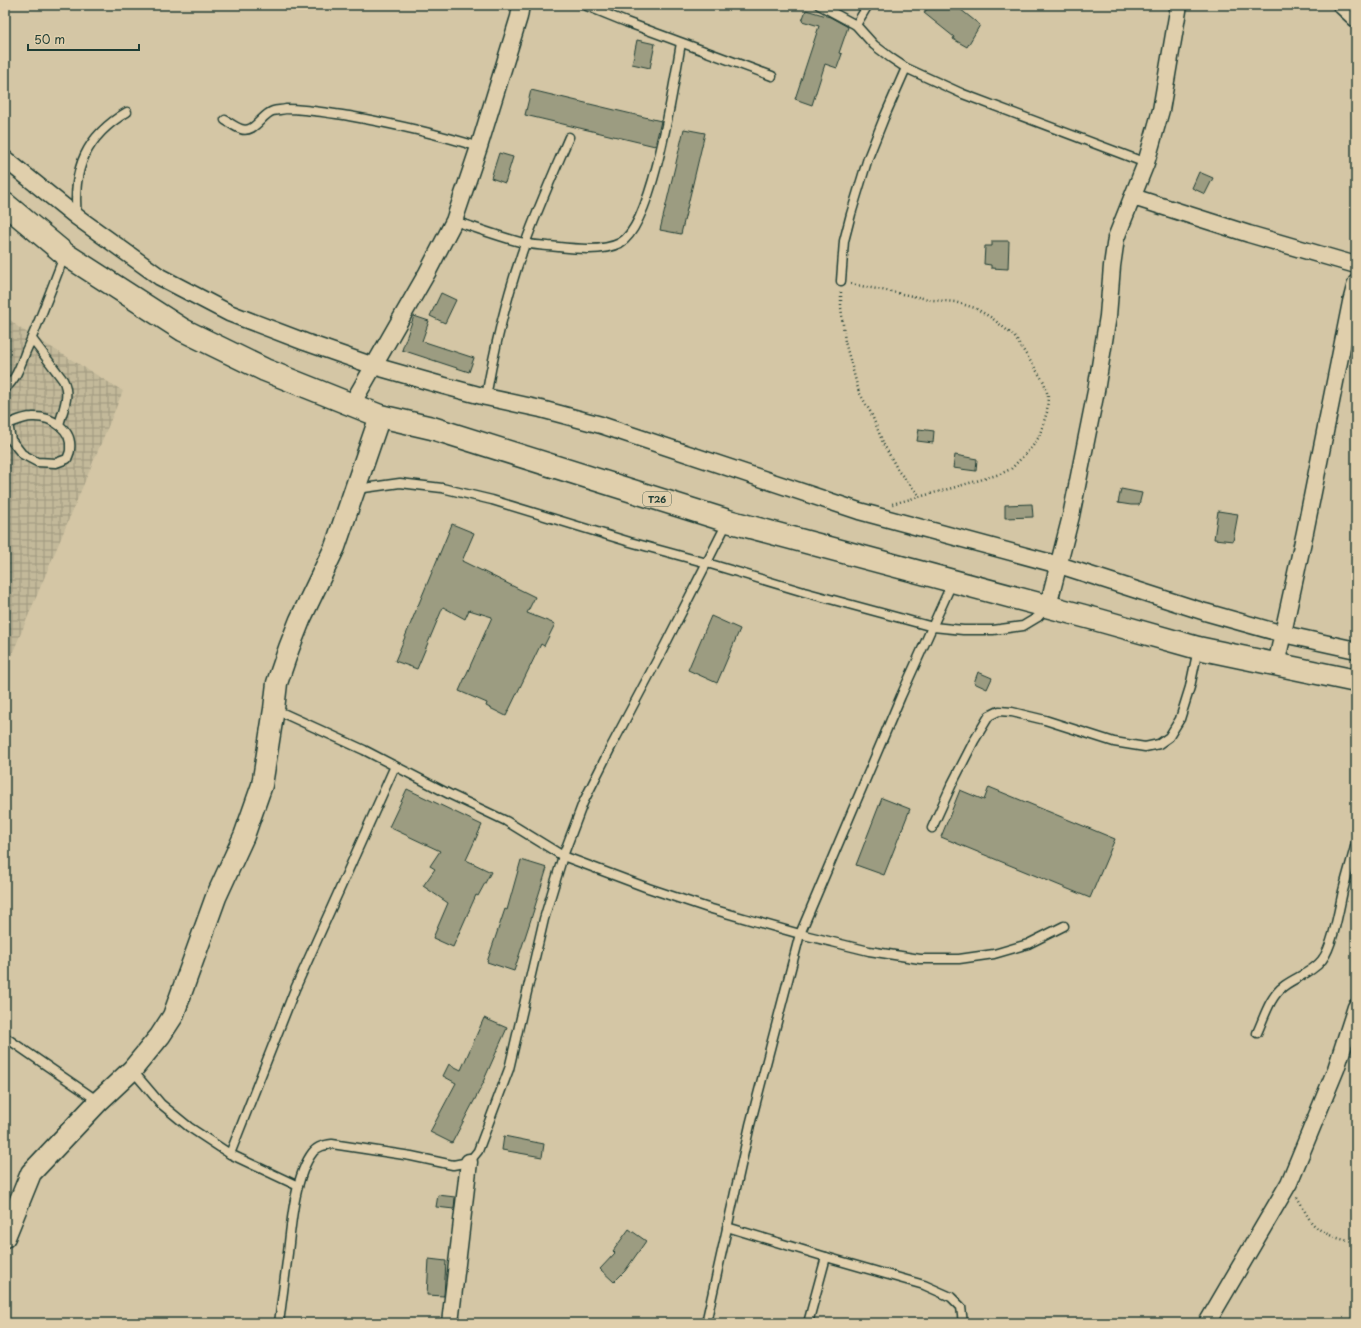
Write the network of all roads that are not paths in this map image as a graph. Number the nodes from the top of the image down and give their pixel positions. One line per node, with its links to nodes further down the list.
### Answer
1 (521, 5): 15 (street)
2 (584, 5): 9 (lane)
3 (819, 5): 8 (lane)
4 (868, 5): 8 (lane)
5 (1179, 5): 17 (street)
6 (1341, 5): 7 (street)
7 (1356, 19)
8 (856, 25): 10 (lane)
9 (681, 42): 11 (lane); 22 (lane)
10 (906, 68): 17 (lane); 25 (lane)
11 (772, 76)
12 (127, 112): 20 (lane)
13 (225, 120): 15 (lane)
14 (568, 137): 22 (lane)
15 (479, 147): 21 (street)
16 (5, 159): 20 (street)
17 (1146, 163): 18 (street)
18 (1133, 197): 24 (street); 38 (street)
19 (5, 204): 23 (highway, T26)
20 (77, 217): 28 (street)
21 (454, 221): 22 (lane); 28 (street)
22 (525, 243): 30 (lane)
23 (65, 254): 27 (lane); 31 (highway, T26)
24 (1356, 265)
25 (841, 281)
26 (1356, 283): 42 (street)
27 (32, 339): 29 (lane); 34 (lane)
28 (374, 366): 30 (street); 31 (street)
29 (5, 388)
30 (486, 397): 38 (street)
31 (352, 404): 32 (highway, T26)
32 (380, 416): 35 (street); 36 (highway, T26)
33 (7, 423): 34 (lane); 34 (lane)
34 (59, 424)
35 (355, 489): 37 (lane); 47 (street)
36 (728, 521): 37 (lane); 39 (highway, T26)
37 (707, 562): 41 (lane); 51 (lane)
38 (1059, 565): 40 (street); 42 (street)
39 (953, 581): 40 (highway, T26); 41 (lane)
40 (1048, 606): 41 (lane); 43 (highway, T26)
41 (933, 626): 53 (lane)
42 (1283, 634): 44 (street); 45 (street)
43 (1198, 648): 45 (highway, T26); 49 (lane)
44 (1356, 650)
45 (1276, 665): 46 (highway, T26)
46 (1356, 681)
47 (274, 709): 48 (lane); 57 (street)
48 (395, 766): 51 (lane); 59 (lane)
49 (932, 828)
50 (1356, 843): 55 (lane)
51 (563, 856): 53 (lane); 60 (lane)
52 (1064, 926): 53 (lane)
53 (800, 934): 62 (lane)
54 (1356, 1007): 70 (street)
55 (1257, 1033)
56 (5, 1037): 58 (lane)
57 (132, 1070): 58 (street); 59 (lane)
58 (99, 1101): 63 (street)
59 (230, 1154): 61 (lane)
60 (469, 1162): 61 (lane); 66 (street)
61 (298, 1186): 65 (lane)
62 (727, 1227): 64 (lane); 67 (lane)
63 (5, 1236)
64 (826, 1257): 68 (lane); 69 (lane)
65 (279, 1323)
66 (450, 1323)
67 (706, 1323)
68 (808, 1323)
69 (963, 1323)
70 (1206, 1323)

